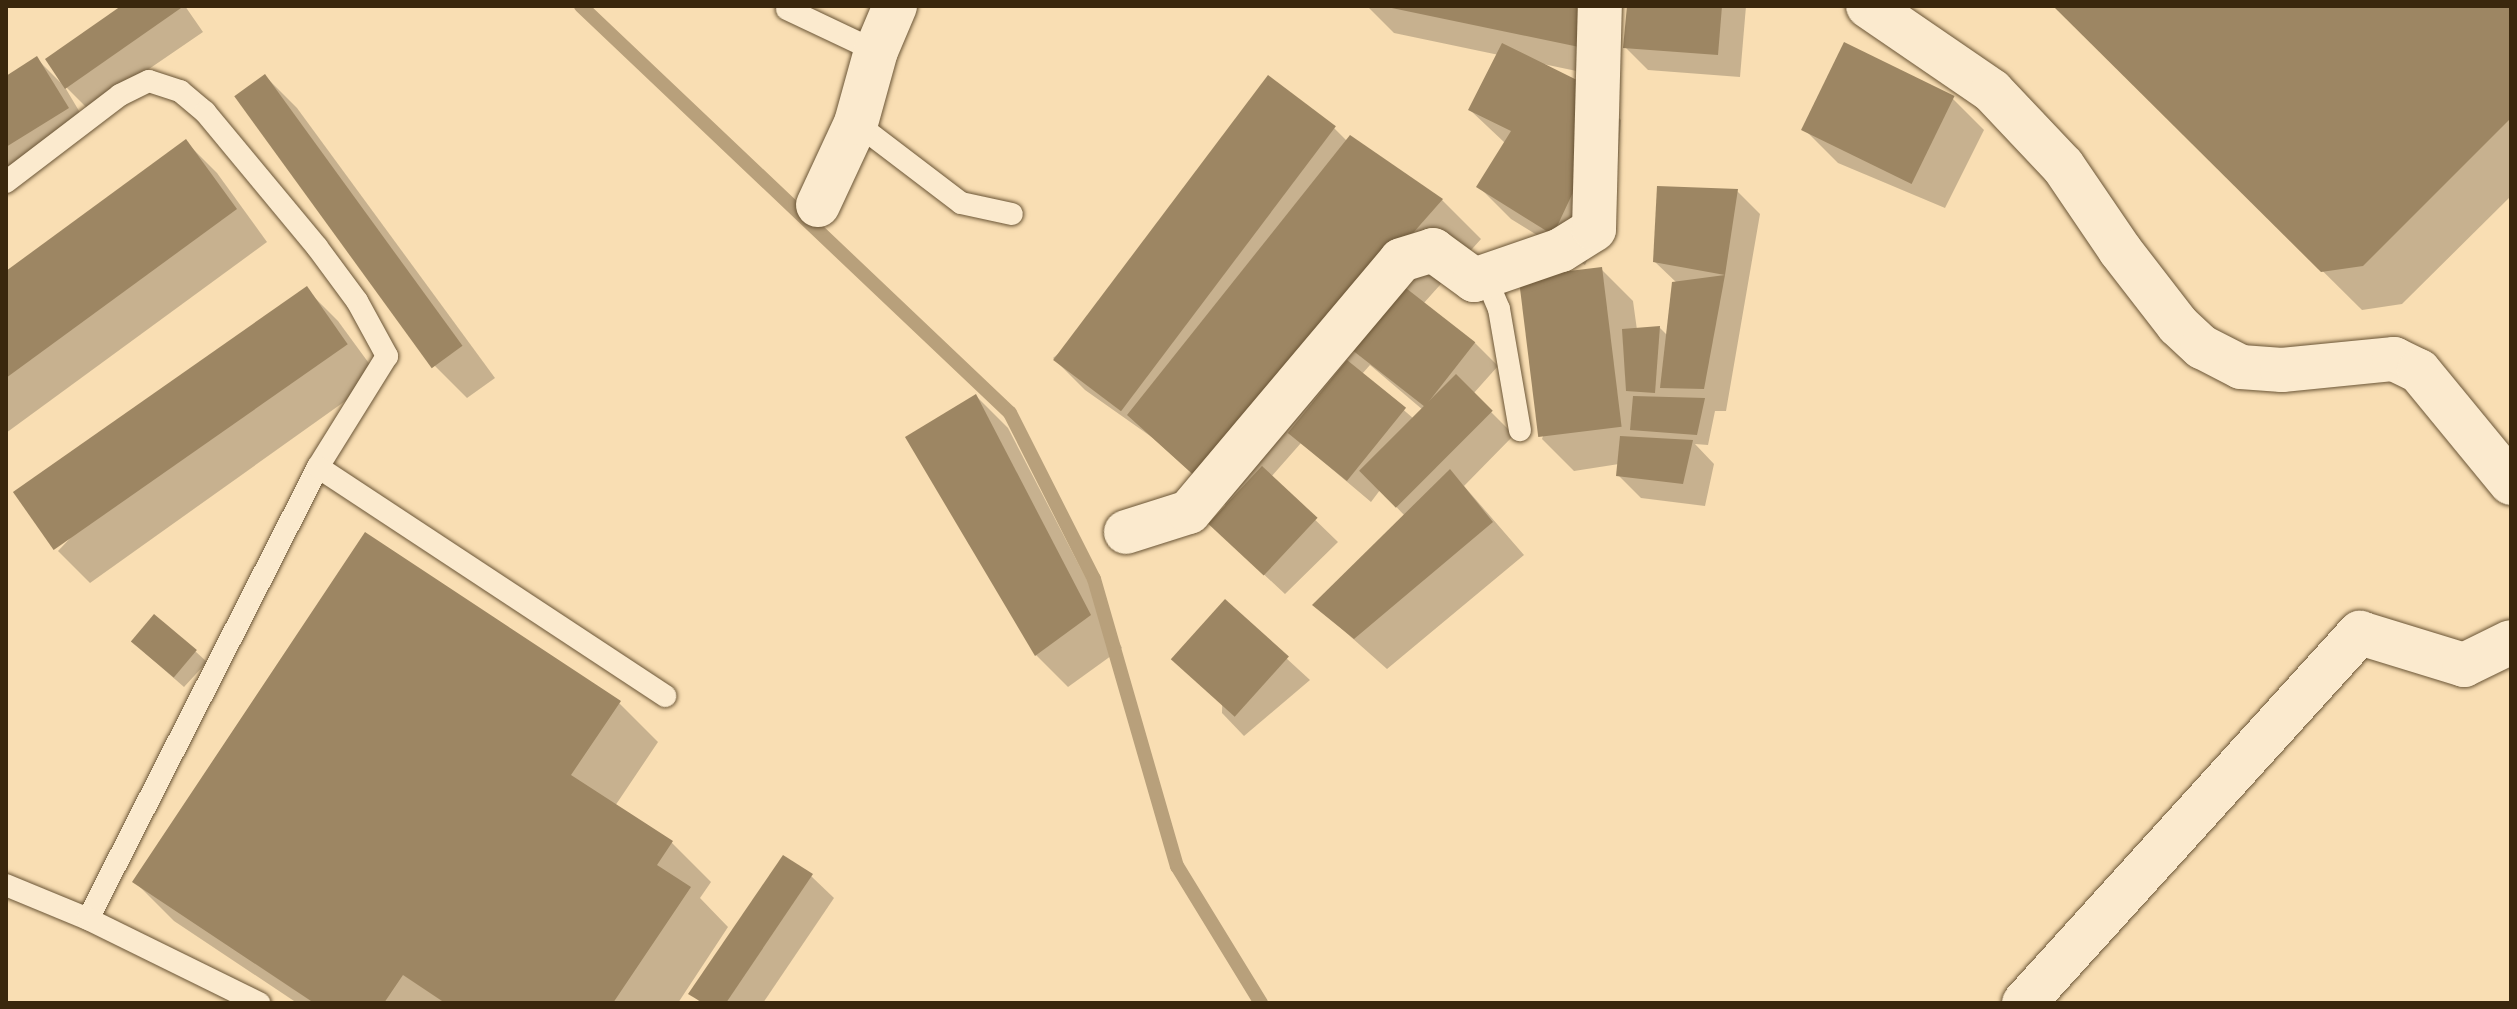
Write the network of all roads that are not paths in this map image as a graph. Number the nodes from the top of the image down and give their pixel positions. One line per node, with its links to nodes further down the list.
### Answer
1 (895, 6): 5 (street)
2 (1600, 6): 10 (street)
3 (1868, 6): 13 (street)
4 (787, 9): 5 (lane)
5 (876, 51): 6 (street)
6 (856, 123): 8 (street); 9 (lane)
7 (6, 182): 12 (lane)
8 (818, 205)
9 (1012, 214)
10 (1485, 276): 11 (lane); 14 (street)
11 (1520, 430)
12 (318, 467): 16 (lane); 18 (lane)
13 (2511, 483)
14 (1126, 532)
15 (2511, 642): 20 (street)
16 (665, 696)
17 (6, 885): 18 (lane)
18 (88, 919): 19 (lane)
19 (259, 1003)
20 (2024, 1003)

